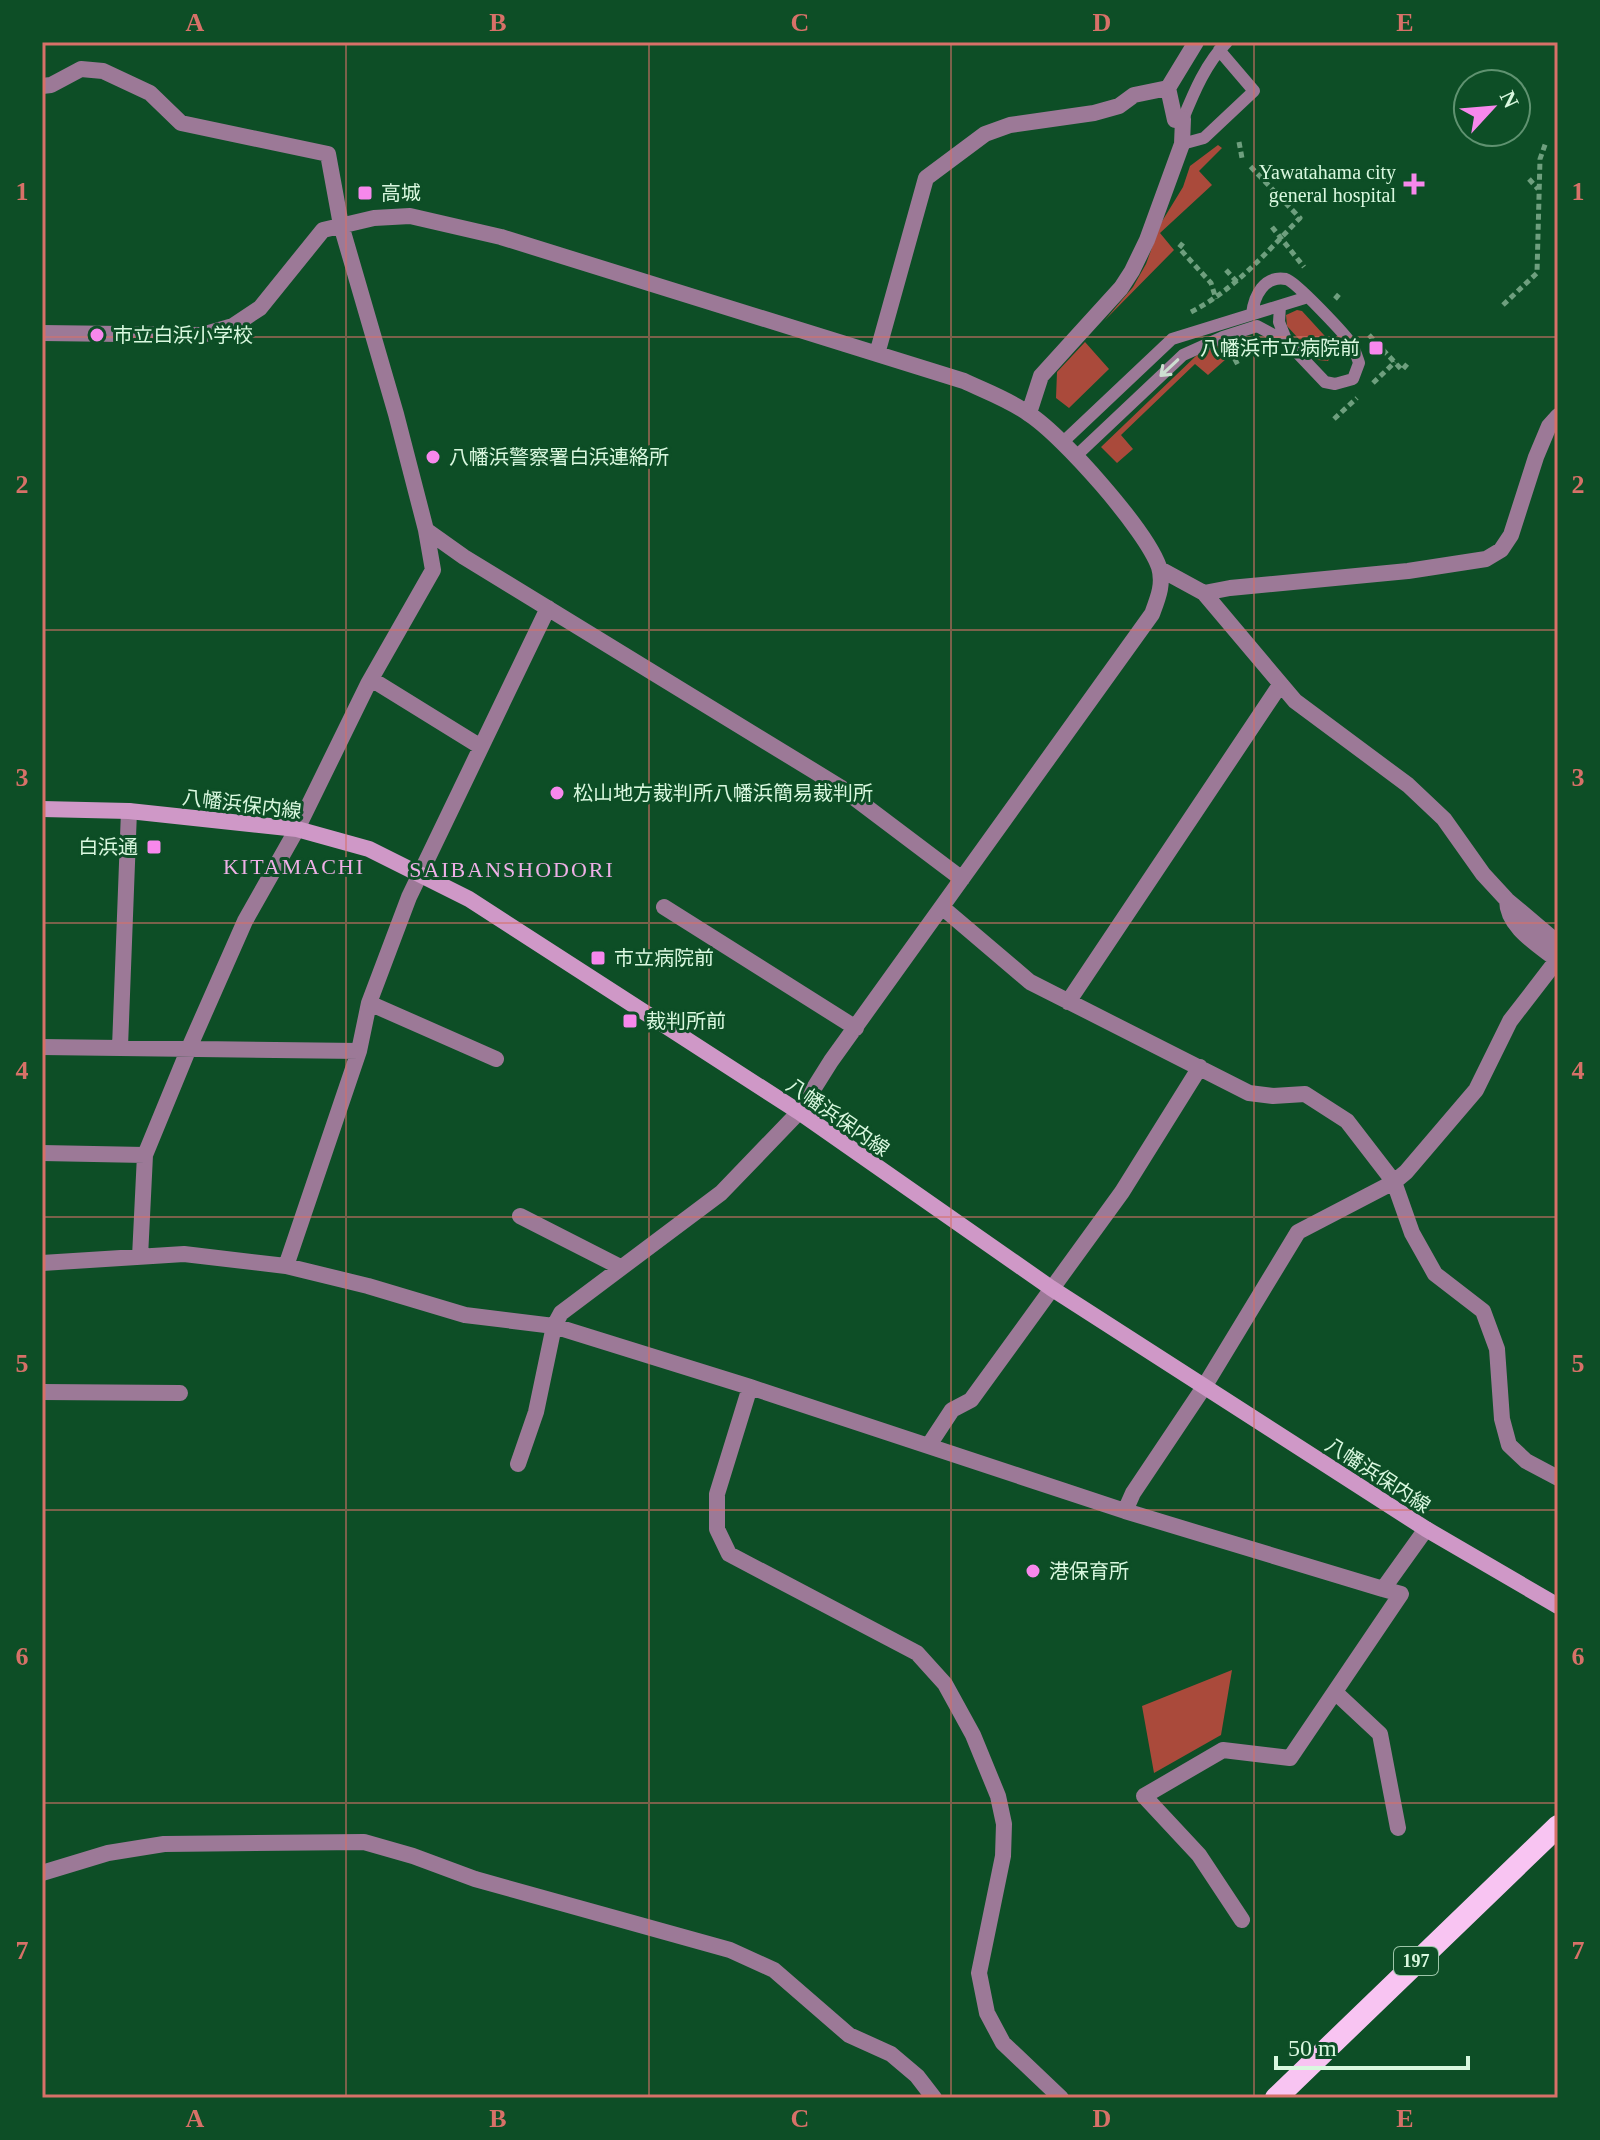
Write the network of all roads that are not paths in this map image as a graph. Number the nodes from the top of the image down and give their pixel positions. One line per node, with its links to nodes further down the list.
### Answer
1 (1196, 42): 4 (street)
2 (1223, 46): 5 (lane); 6 (lane)
3 (42, 86): 7 (street)
4 (1168, 88): 5 (street); 13 (street)
5 (1183, 119): 6 (street)
6 (1182, 144): 14 (street)
7 (341, 225): 11 (street); 13 (street); 18 (street)
8 (1308, 297): 9 (lane); 10 (lane); 12 (lane)
9 (1280, 306): 10 (lane); 12 (lane)
10 (1252, 314): 16 (lane)
11 (42, 333)
12 (1287, 342): 17 (lane, one-way to 17)
13 (877, 354): 14 (street)
14 (1029, 413): 16 (street)
15 (1558, 416): 20 (street)
16 (1063, 442): 17 (street)
17 (1076, 456): 19 (street)
18 (426, 530): 21 (street); 22 (street)
19 (1160, 569): 20 (street); 29 (street)
20 (1204, 593): 23 (street)
21 (548, 608): 24 (street); 29 (street)
22 (371, 679): 24 (street); 27 (street)
23 (1280, 685): 30 (street); 34 (street)
24 (481, 747): 28 (street)
25 (42, 809): 26 (main road, 八幡浜保内線)
26 (129, 811): 27 (main road, 八幡浜保内線); 38 (street)
27 (297, 829): 28 (main road, 八幡浜保内線); 39 (street)
28 (420, 874): 35 (street); 43 (main road, 八幡浜保内線)
29 (962, 879): 32 (street)
30 (1507, 900): 33 (street); 46 (street)
31 (664, 907): 36 (street)
32 (943, 908): 34 (street); 36 (street)
33 (1558, 943)
34 (1068, 1002): 42 (street)
35 (369, 1003): 40 (street); 41 (street)
36 (856, 1028): 43 (street)
37 (42, 1047): 38 (street)
38 (120, 1047): 39 (street)
39 (189, 1048): 40 (street); 45 (street)
40 (359, 1051): 50 (street)
41 (496, 1059)
42 (1200, 1067): 46 (street); 52 (street)
43 (799, 1112): 51 (street); 52 (main road, 八幡浜保内線)
44 (42, 1153): 45 (street)
45 (145, 1155): 48 (street)
46 (1394, 1182): 55 (street); 60 (street)
47 (520, 1216): 51 (street)
48 (140, 1257): 49 (street); 50 (street)
49 (42, 1263)
50 (286, 1266): 53 (street)
51 (620, 1267): 53 (street)
52 (1051, 1288): 55 (main road, 八幡浜保内線); 58 (street)
53 (554, 1326): 54 (street); 59 (street)
54 (750, 1387): 58 (street); 71 (street)
55 (1204, 1387): 61 (street); 62 (main road, 八幡浜保内線)
56 (42, 1392): 57 (street)
57 (180, 1393)
58 (929, 1445): 61 (street)
59 (518, 1464)
60 (1558, 1478)
61 (1125, 1511): 63 (street)
62 (1426, 1529): 63 (street); 64 (main road, 八幡浜保内線)
63 (1383, 1589): 65 (street)
64 (1558, 1606)
65 (1335, 1692): 67 (street); 69 (street)
66 (1558, 1826): 72 (highway, 197)
67 (1398, 1828)
68 (42, 1873): 70 (street)
69 (1242, 1920)
70 (934, 2098)
71 (1061, 2098)
72 (1276, 2098)

